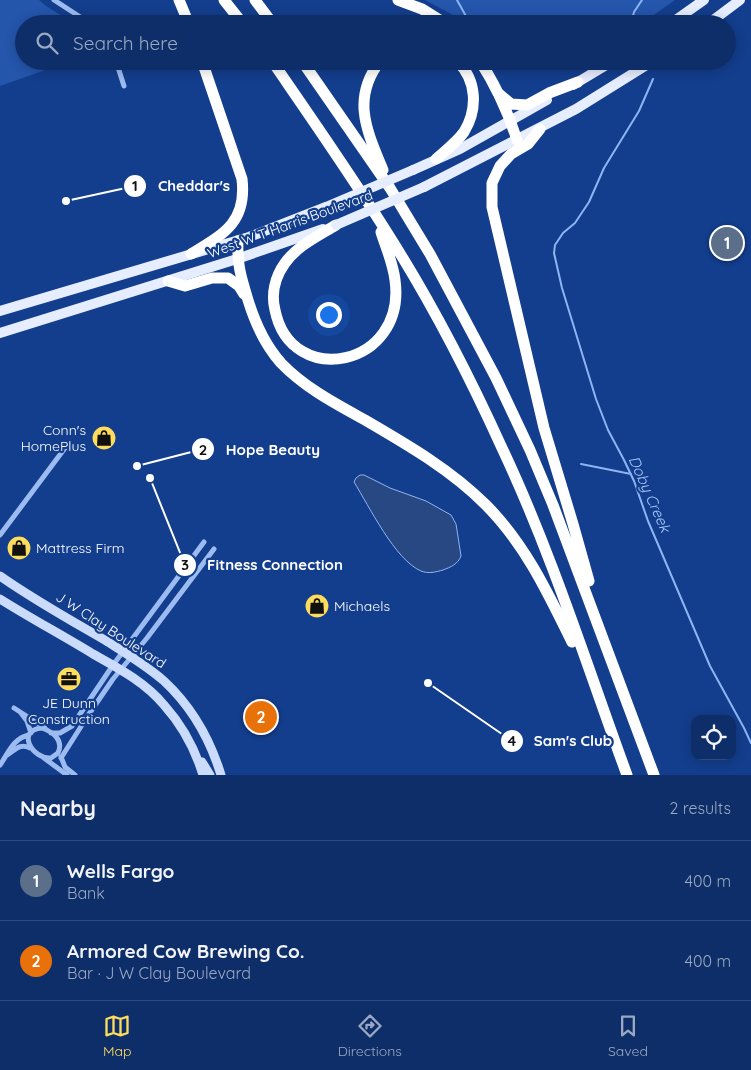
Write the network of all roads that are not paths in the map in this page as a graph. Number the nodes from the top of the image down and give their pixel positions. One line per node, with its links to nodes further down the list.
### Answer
1 (54, 0): 8 (street)
2 (179, 0): 9 (highway)
3 (224, 0): 10 (highway)
4 (255, 0): 11 (highway)
5 (398, 0): 12 (highway)
6 (704, 0): 13 (main road)
7 (740, 0): 14 (main road)
8 (77, 15)
9 (185, 15)
10 (236, 15)
11 (266, 15)
12 (432, 15)
13 (683, 15)
14 (720, 15)
15 (119, 70): 25 (street)
16 (205, 70): 35 (highway)
17 (278, 70): 32 (highway)
18 (308, 70): 31 (highway)
19 (374, 70): 31 (highway)
20 (464, 70): 30 (highway)
21 (485, 70): 26 (highway)
22 (597, 70): 24 (main road, West W T Harris Boulevard)
23 (638, 70): 28 (main road, West W T Harris Boulevard)
24 (578, 82): 26 (highway); 27 (main road, West W T Harris Boulevard)
25 (124, 86)
26 (498, 93): 27 (highway)
27 (510, 121): 29 (highway); 30 (main road, West W T Harris Boulevard)
28 (540, 129): 29 (main road, West W T Harris Boulevard); 47 (highway)
29 (517, 140): 33 (main road, West W T Harris Boulevard, bridge)
30 (436, 160): 34 (main road, West W T Harris Boulevard, bridge)
31 (390, 188): 47 (highway)
32 (376, 216): 33 (highway); 51 (highway)
33 (336, 225): 36 (main road, West W T Harris Boulevard)
34 (238, 241): 35 (main road, West W T Harris Boulevard); 36 (highway)
35 (191, 254): 39 (main road, West W T Harris Boulevard)
36 (237, 260): 37 (main road, West W T Harris Boulevard); 38 (highway)
37 (168, 281): 38 (highway); 40 (main road, West W T Harris Boulevard)
38 (250, 304): 51 (highway)
39 (0, 311)
40 (0, 333)
41 (68, 444): 42 (street)
42 (0, 535)
43 (204, 542): 48 (street)
44 (214, 549): 49 (street)
45 (0, 576): 48 (street, J W Clay Boulevard)
46 (0, 599): 50 (street, J W Clay Boulevard)
47 (604, 638): 70 (highway)
48 (122, 651): 49 (street, J W Clay Boulevard); 50 (street)
49 (132, 657): 50 (street); 68 (street, J W Clay Boulevard)
50 (116, 667): 55 (street); 61 (street); 62 (street, J W Clay Boulevard)
51 (600, 700): 69 (highway)
52 (14, 708): 53 (street)
53 (20, 713): 54 (street); 56 (street)
54 (46, 729): 55 (street); 56 (street)
55 (51, 733): 57 (street)
56 (30, 734): 58 (street); 59 (street)
57 (60, 748): 60 (street); 61 (street)
58 (32, 750): 59 (street); 60 (street)
59 (7, 756): 63 (street)
60 (44, 757): 64 (street)
61 (61, 758): 65 (street)
62 (198, 758): 66 (street, J W Clay Boulevard); 67 (street)
63 (0, 765)
64 (67, 775)
65 (75, 775)
66 (203, 775)
67 (210, 775)
68 (221, 775)
69 (628, 775)
70 (654, 775)

